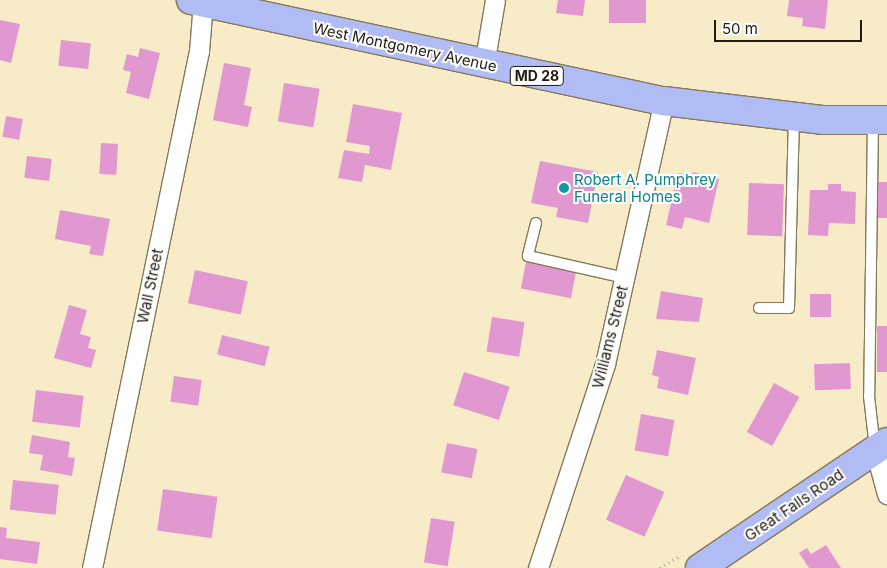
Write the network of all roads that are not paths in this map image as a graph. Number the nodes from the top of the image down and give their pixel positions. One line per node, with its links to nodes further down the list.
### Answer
1 (495, 0): 3 (street)
2 (197, 1): 3 (main road, West Montgomery Avenue / MD 28); 12 (street, Wall Street)
3 (484, 65): 4 (main road, West Montgomery Avenue / MD 28)
4 (664, 101): 5 (main road, West Montgomery Avenue / MD 28); 8 (street, Williams Street)
5 (794, 116): 6 (main road, West Montgomery Avenue / MD 28); 9 (lane)
6 (880, 120): 10 (lane)
7 (536, 223): 8 (lane)
8 (625, 278): 13 (street, Williams Street)
9 (759, 308)
10 (881, 446): 11 (street); 14 (main road, Great Falls Road)
11 (887, 494)
12 (92, 568)
13 (538, 568)
14 (700, 568)

